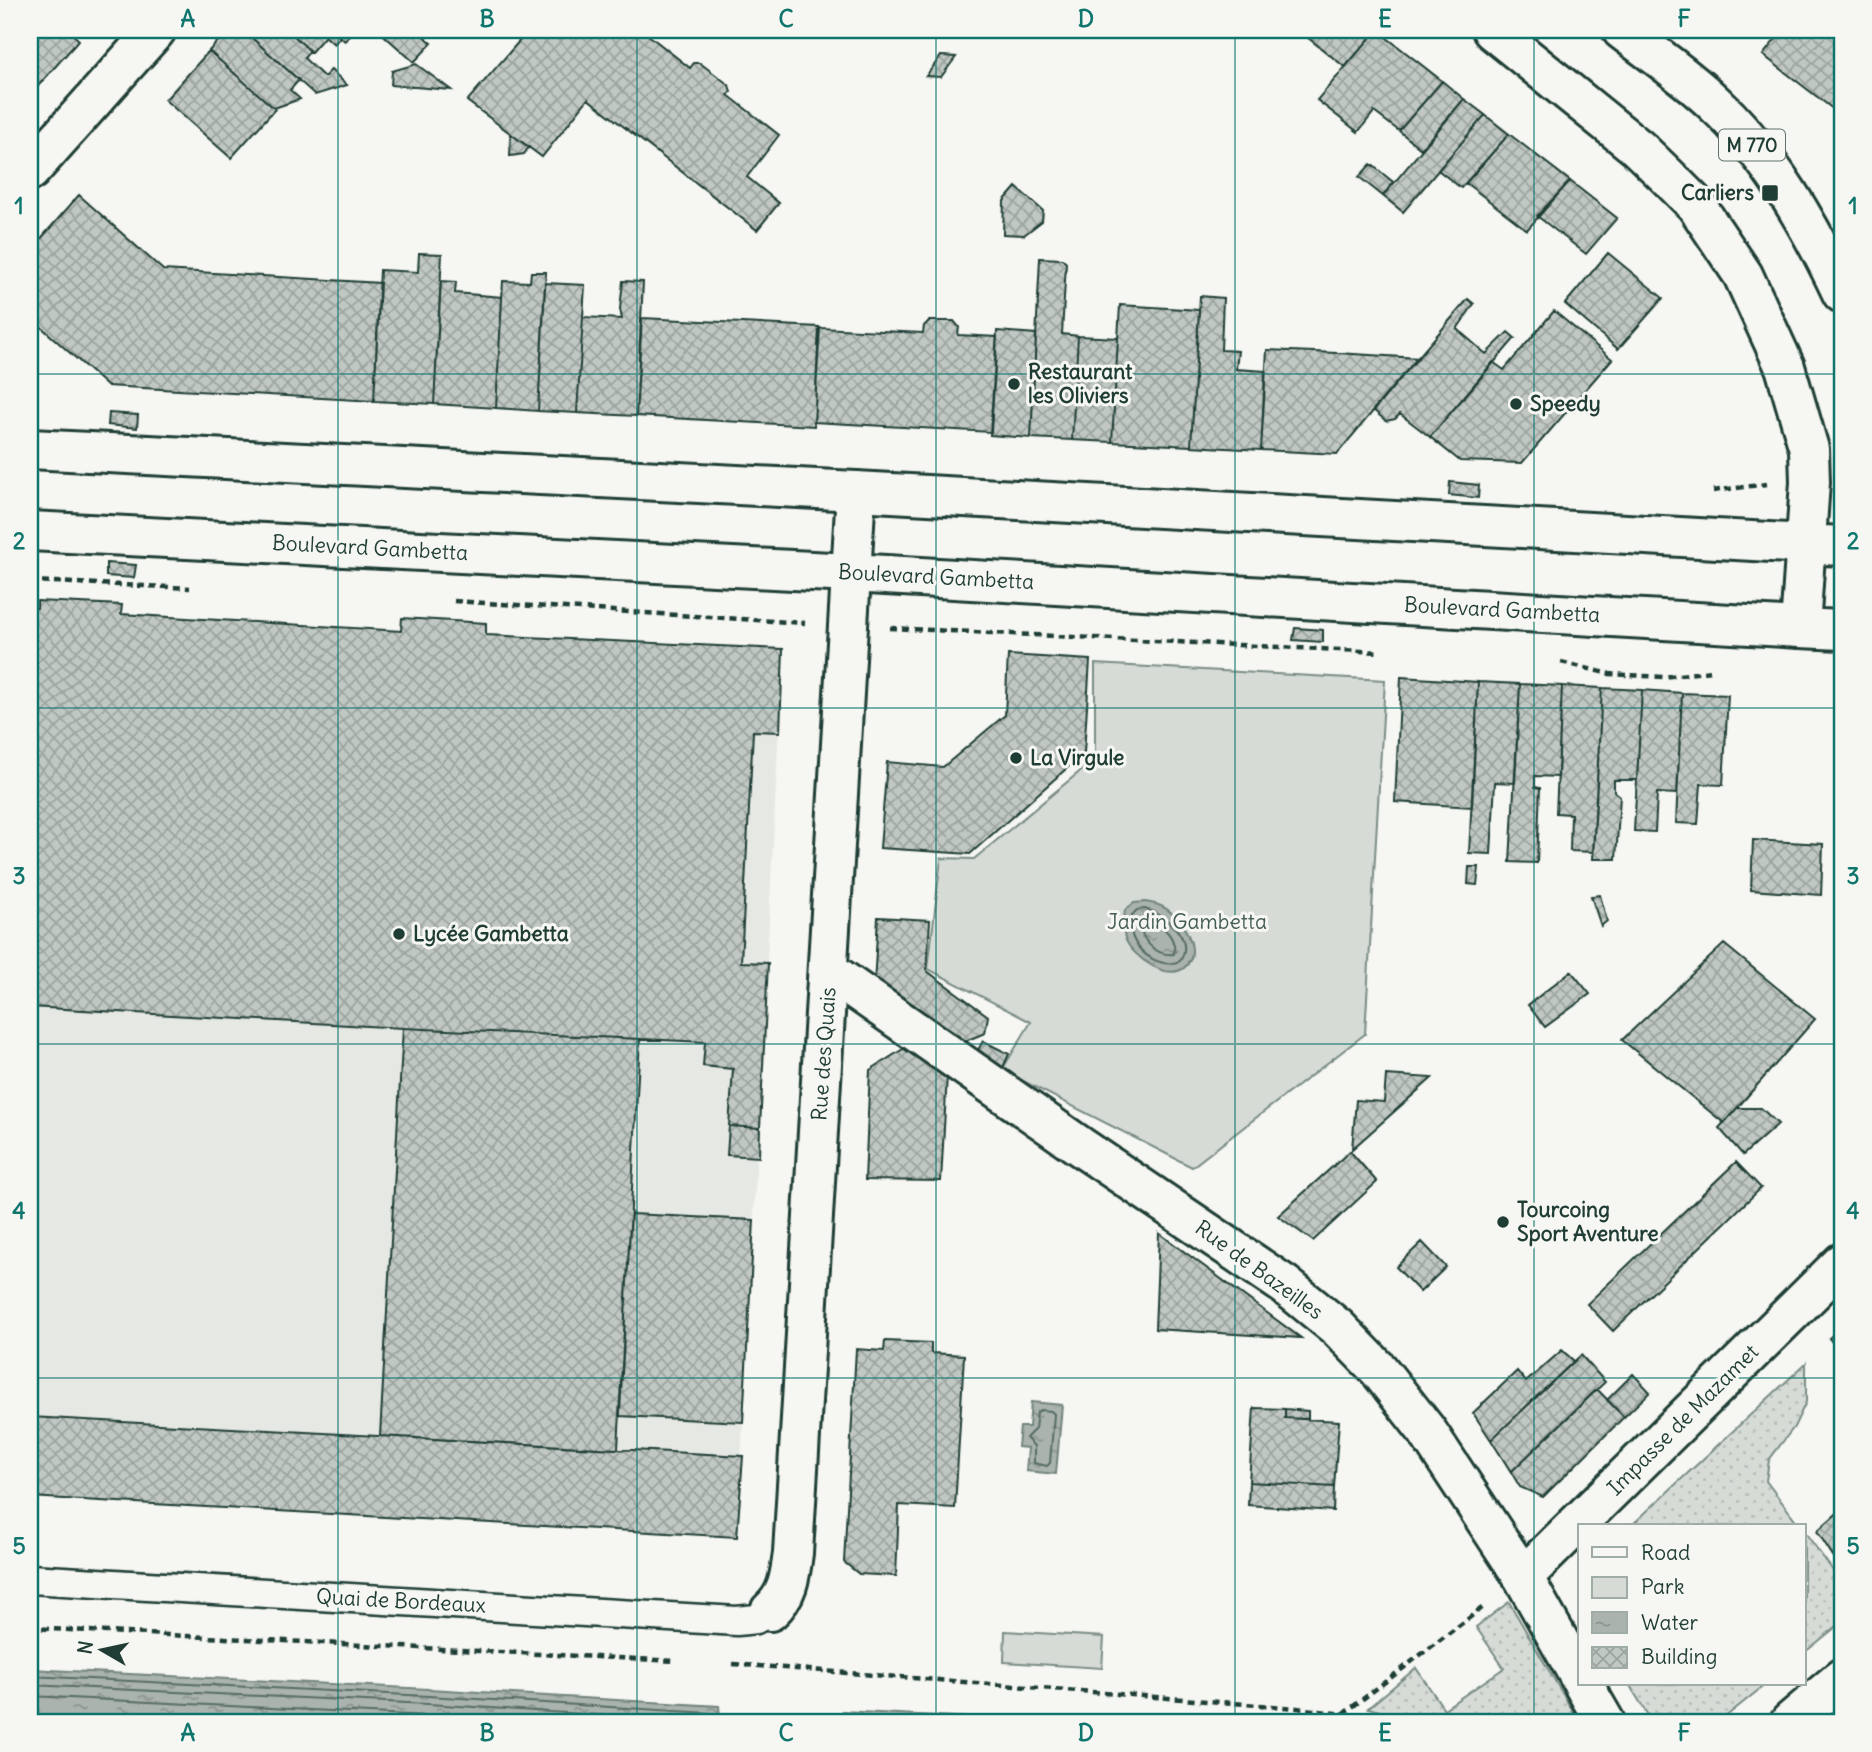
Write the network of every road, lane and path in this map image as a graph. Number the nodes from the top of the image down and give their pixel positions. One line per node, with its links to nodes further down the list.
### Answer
1 (156, 30): 4 (main road)
2 (1492, 30): 9 (main road)
3 (1622, 30): 5 (main road, M 770)
4 (30, 171)
5 (1842, 293)
6 (30, 449): 7 (main road)
7 (856, 491): 9 (main road); 10 (main road, Rue des Quais)
8 (30, 531): 10 (main road, Boulevard Gambetta)
9 (1824, 545): 15 (main road)
10 (851, 572): 14 (main road, Rue des Quais); 15 (main road, Boulevard Gambetta)
11 (30, 581): 12 (path)
12 (196, 588)
13 (453, 601): 14 (path)
14 (848, 626): 17 (path); 20 (main road, Rue des Quais)
15 (1800, 628): 16 (main road, Boulevard Gambetta)
16 (1842, 630)
17 (1386, 652)
18 (1558, 662): 19 (path)
19 (1720, 670)
20 (829, 971): 22 (main road, Rue de Bazeilles); 24 (main road, Rue des Quais)
21 (1842, 1263): 22 (main road, Impasse de Mazamet)
22 (1523, 1577): 28 (main road, Rue de Bazeilles); 31 (path)
23 (30, 1578): 24 (street, Quai de Bordeaux)
24 (770, 1611)
25 (30, 1628): 26 (path)
26 (677, 1661)
27 (731, 1664): 31 (path)
28 (1578, 1674)
29 (1842, 1678): 34 (main road)
30 (1584, 1686): 33 (main road)
31 (1343, 1714): 32 (path)
32 (1376, 1722)
33 (1605, 1722)
34 (1790, 1722)

